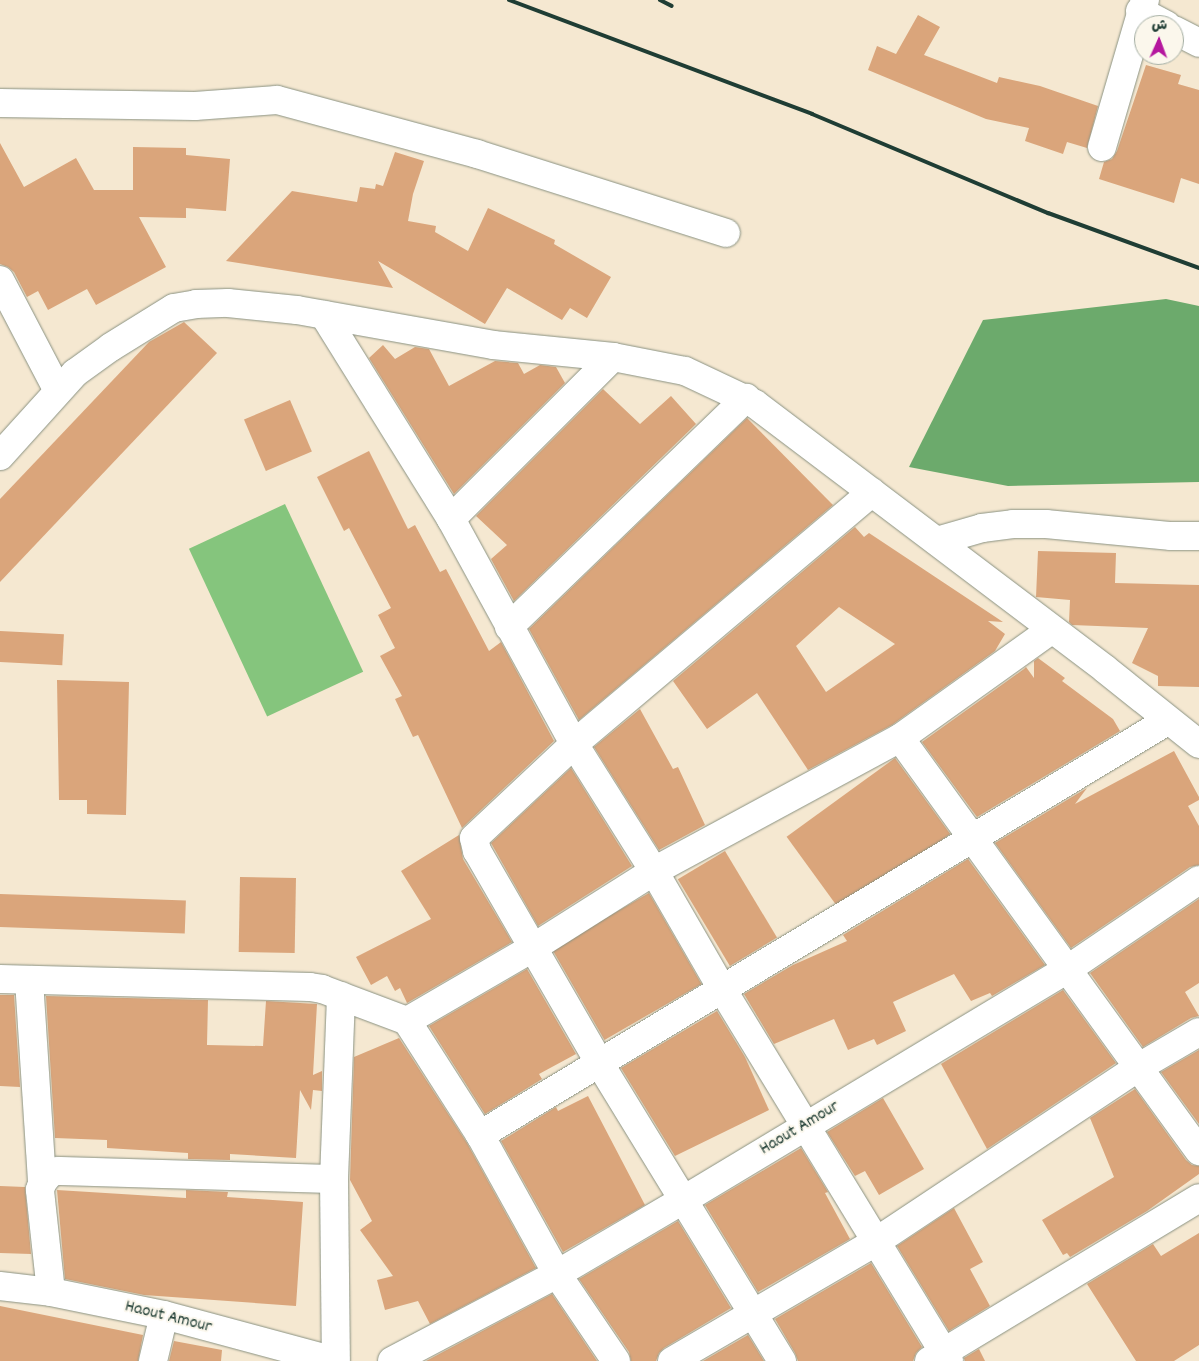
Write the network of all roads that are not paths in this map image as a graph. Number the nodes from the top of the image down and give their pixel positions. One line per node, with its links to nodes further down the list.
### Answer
1 (1142, 6): 2 (street); 6 (street)
2 (1153, 15)
3 (1184, 35): 4 (street)
4 (1199, 43)
5 (0, 102): 7 (street)
6 (1102, 147)
7 (726, 233)
8 (0, 280): 11 (street)
9 (324, 315): 10 (street); 11 (street); 15 (street)
10 (614, 357): 12 (street); 15 (street)
11 (58, 391): 13 (street)
12 (746, 398): 14 (street); 18 (street)
13 (0, 456)
14 (872, 492): 17 (street); 23 (street)
15 (451, 519): 18 (street)
16 (1199, 536): 17 (street)
17 (937, 541): 19 (street)
18 (508, 627): 23 (street)
19 (1051, 630): 20 (street); 21 (street)
20 (1167, 721): 22 (street); 24 (street)
21 (900, 738): 24 (street); 25 (street)
22 (1198, 740)
23 (574, 744): 25 (street); 27 (street)
24 (973, 838): 28 (street); 31 (street)
25 (654, 871): 27 (street); 31 (street)
26 (1199, 880): 28 (street, Haout Amour)
27 (534, 947): 33 (street); 35 (street)
28 (1068, 969): 36 (street); 37 (street, Haout Amour)
29 (0, 979): 30 (street)
30 (29, 980): 32 (street); 41 (street)
31 (722, 989): 35 (street); 37 (street)
32 (341, 996): 33 (street); 40 (street)
33 (408, 1021): 38 (street)
34 (1199, 1032): 36 (street)
35 (599, 1062): 38 (street); 43 (street)
36 (1139, 1067): 39 (street); 44 (street)
37 (806, 1125): 43 (street, Haout Amour); 44 (street)
38 (480, 1135): 45 (street)
39 (1199, 1151)
40 (334, 1179): 41 (street); 52 (street)
41 (42, 1183): 47 (street)
42 (1199, 1198): 50 (street)
43 (684, 1199): 45 (street, Haout Amour); 48 (street)
44 (877, 1241): 48 (street); 50 (street)
45 (557, 1274): 53 (street, Haout Amour); 54 (street)
46 (0, 1286): 47 (street, Haout Amour)
47 (51, 1292): 49 (street, Haout Amour)
48 (753, 1314): 55 (street); 56 (street)
49 (164, 1315): 51 (street); 52 (street, Haout Amour)
50 (940, 1358)
51 (153, 1361)
52 (335, 1361)
53 (392, 1361)
54 (616, 1361)
55 (672, 1361)
56 (782, 1361)

